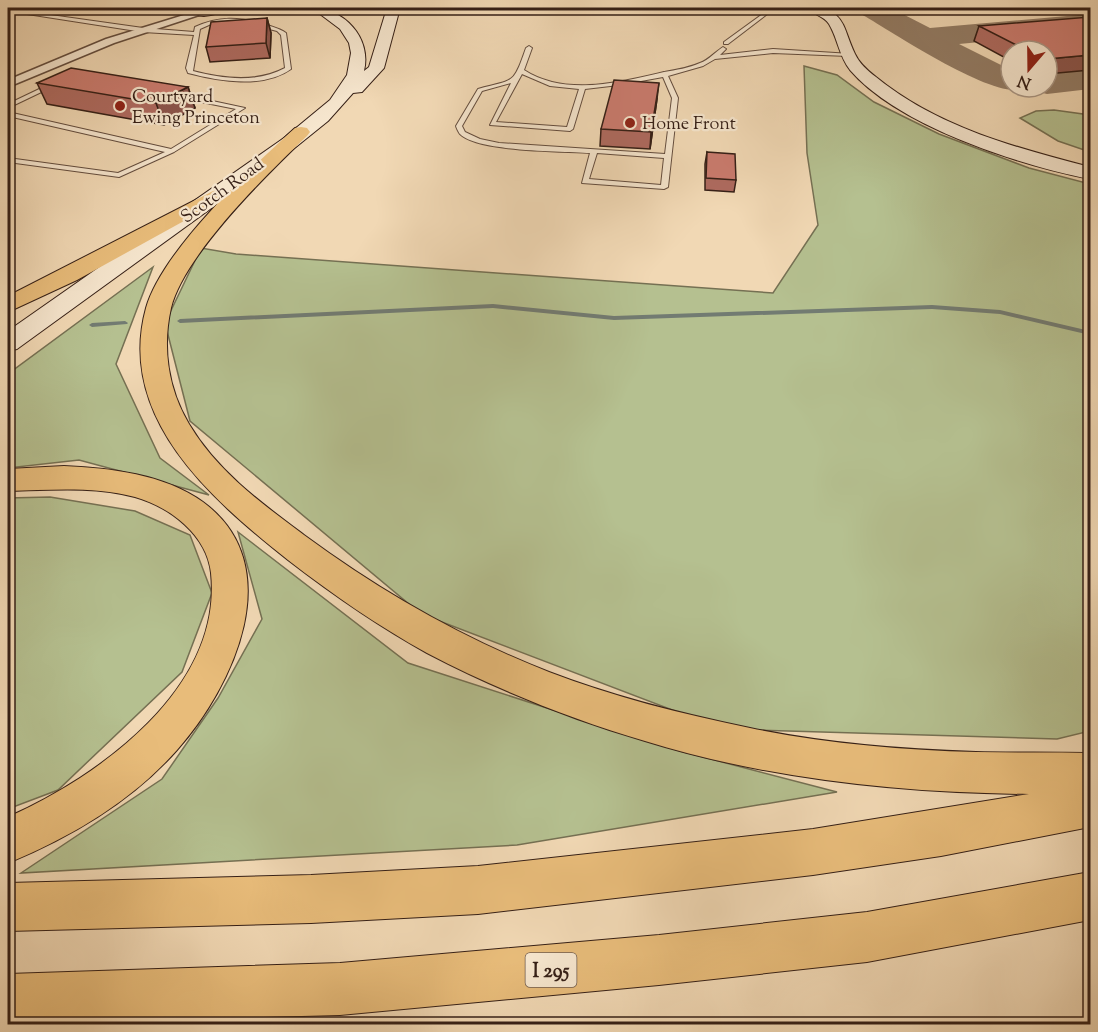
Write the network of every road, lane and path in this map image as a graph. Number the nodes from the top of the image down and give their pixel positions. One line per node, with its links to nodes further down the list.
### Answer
1 (30, 8): 9 (lane)
2 (218, 8): 8 (main road)
3 (318, 8): 25 (main road, Scotch Road)
4 (394, 8): 25 (main road)
5 (773, 8): 14 (lane)
6 (815, 8): 13 (main road)
7 (8, 10): 9 (lane)
8 (197, 10): 10 (street)
9 (18, 12): 10 (lane)
10 (143, 30): 11 (lane); 19 (street)
11 (196, 34): 11 (lane)
12 (529, 48): 15 (lane)
13 (848, 54): 14 (lane); 36 (main road)
14 (714, 57): 16 (lane)
15 (520, 71): 18 (lane); 20 (lane)
16 (664, 74): 21 (lane); 34 (lane)
17 (63, 80): 24 (lane)
18 (517, 80): 21 (lane); 33 (lane)
19 (8, 84)
20 (552, 85): 21 (lane); 22 (lane)
21 (582, 87)
22 (548, 92)
23 (202, 101): 32 (lane)
24 (8, 106)
25 (333, 106): 30 (main road, Scotch Road)
26 (8, 114): 29 (lane)
27 (85, 121): 29 (lane)
28 (105, 125): 31 (lane)
29 (62, 128): 31 (lane)
30 (301, 132): 37 (main road, Scotch Road); 41 (highway)
31 (95, 135): 32 (lane)
32 (172, 151): 35 (lane)
33 (594, 151): 34 (lane); 34 (lane)
34 (669, 156)
35 (8, 160)
36 (1090, 173)
37 (215, 196): 38 (highway); 39 (main road, Scotch Road)
38 (8, 305)
39 (8, 343)
40 (8, 480): 43 (highway)
41 (1090, 774)
42 (1090, 805): 45 (highway)
43 (8, 840)
44 (1090, 896): 46 (highway, I 295)
45 (8, 907)
46 (8, 1000)

